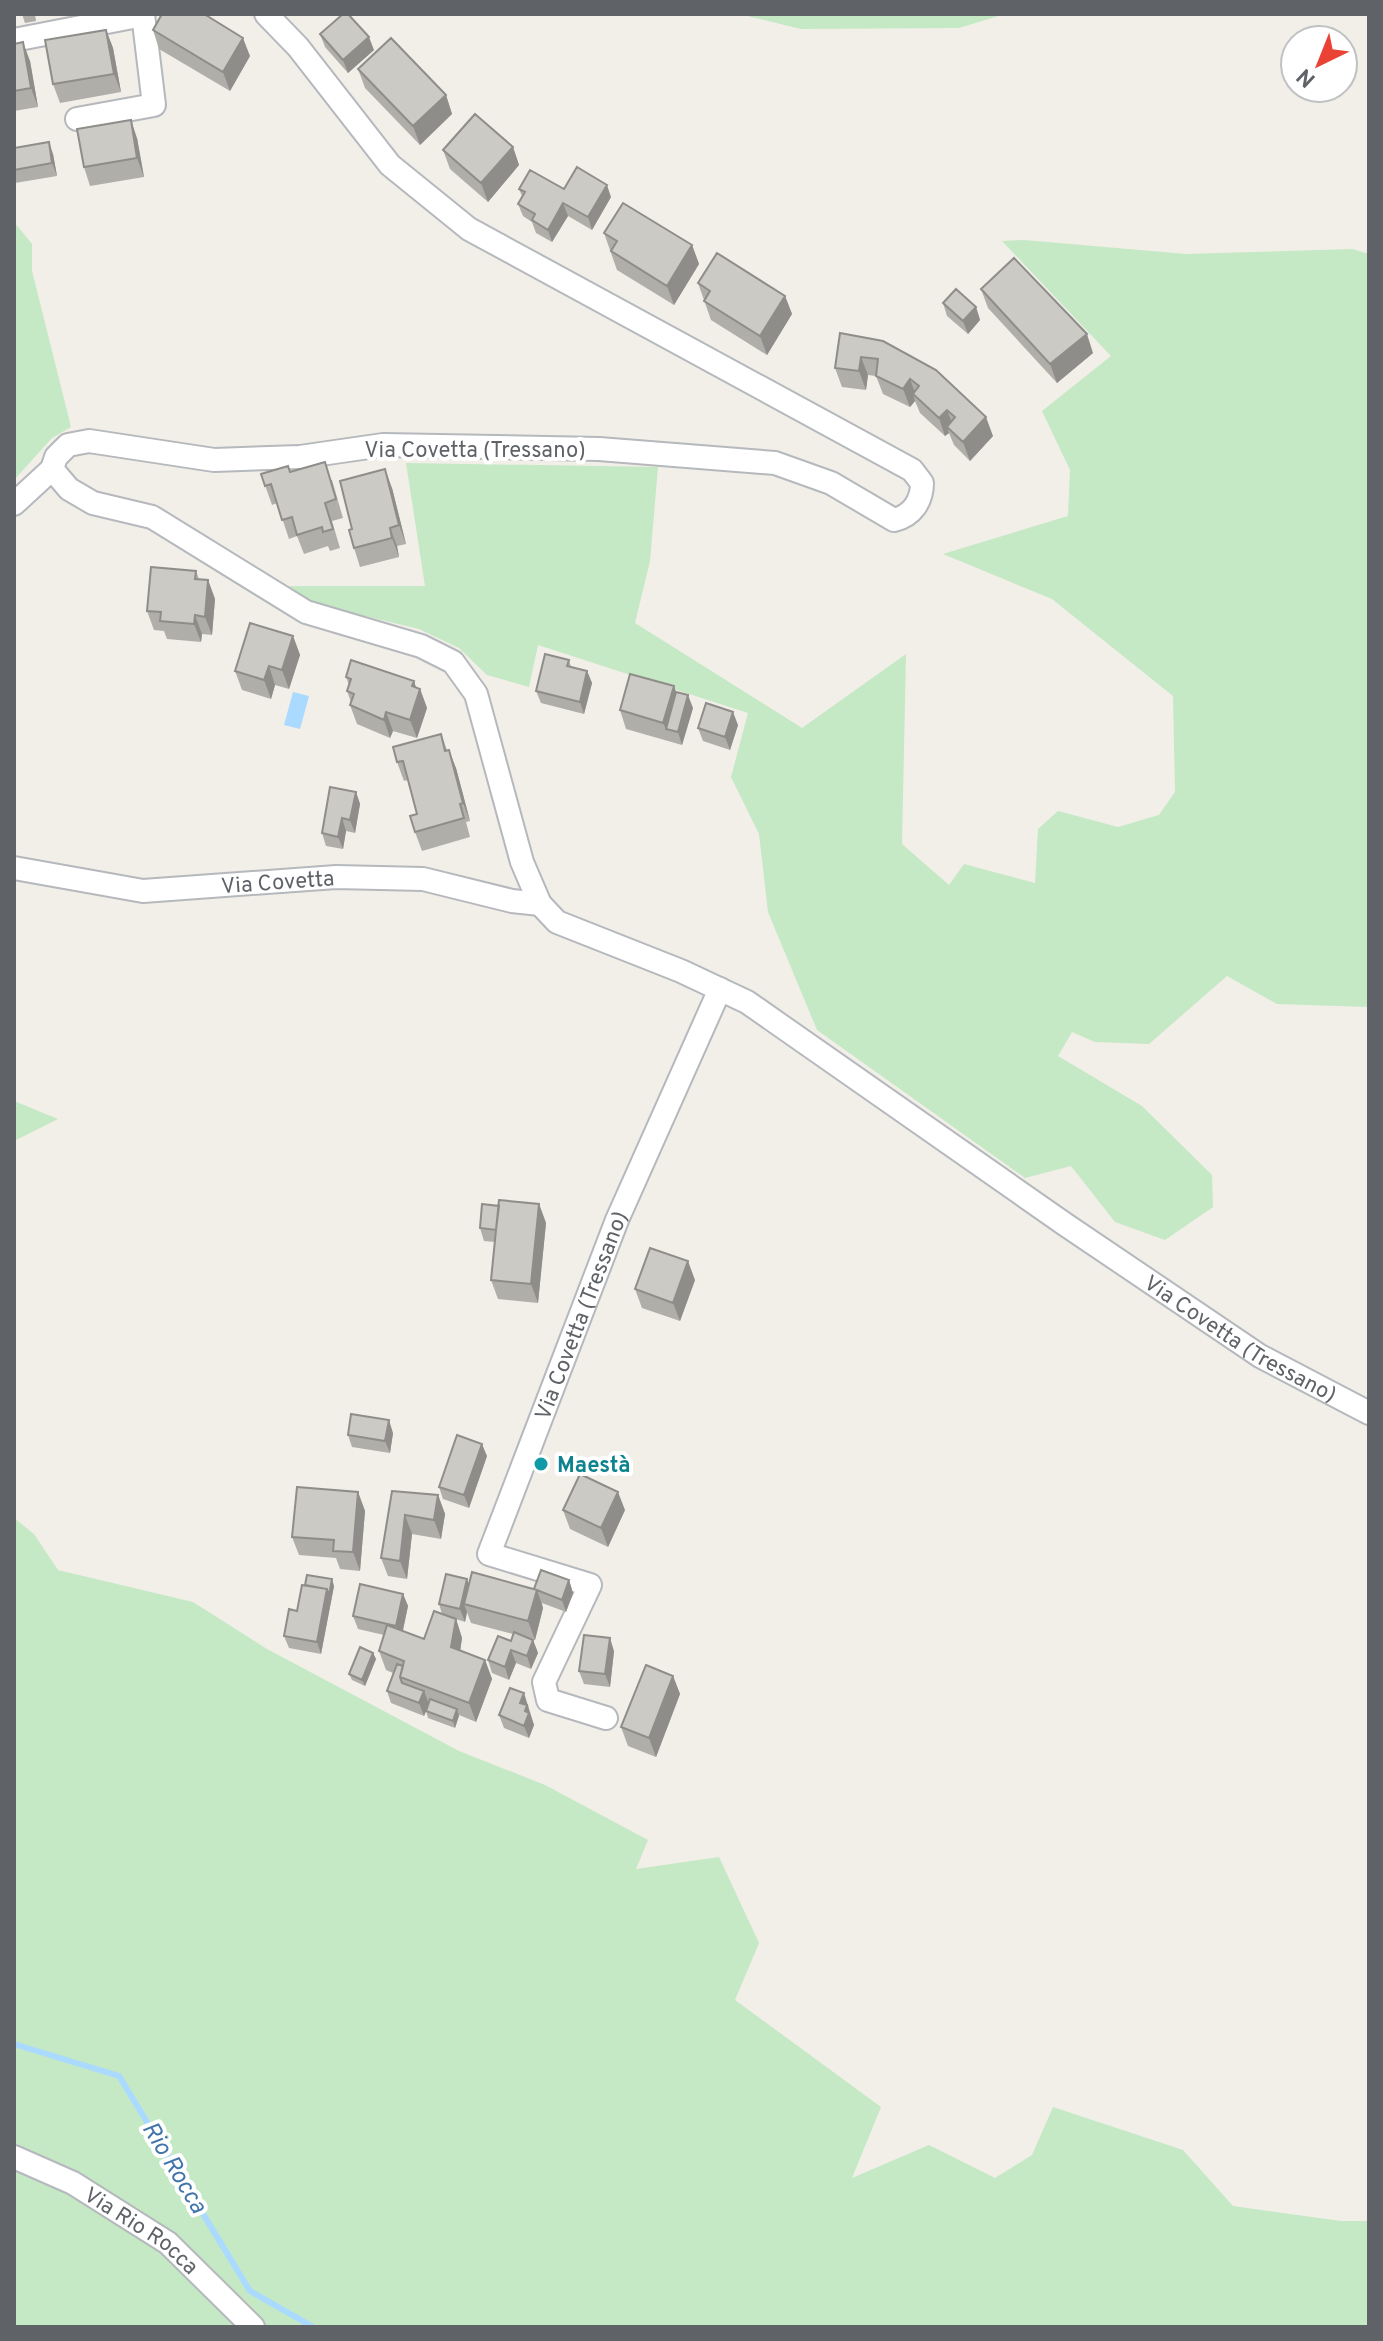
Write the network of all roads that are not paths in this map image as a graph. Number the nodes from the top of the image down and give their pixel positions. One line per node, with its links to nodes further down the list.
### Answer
1 (143, 14): 3 (street); 4 (street)
2 (266, 14): 5 (street, Via Covetta (Tressano))
3 (14, 40)
4 (77, 119)
5 (52, 469): 6 (street); 8 (street, Via Covetta (Tressano))
6 (14, 504)
7 (14, 868): 8 (street, Via Covetta)
8 (540, 904): 9 (street, Via Covetta (Tressano))
9 (720, 989): 10 (street, Via Covetta (Tressano)); 11 (street, Via Covetta (Tressano))
10 (1369, 1413)
11 (606, 1718)
12 (14, 2157): 13 (street, Via Rio Rocca)
13 (253, 2327)

